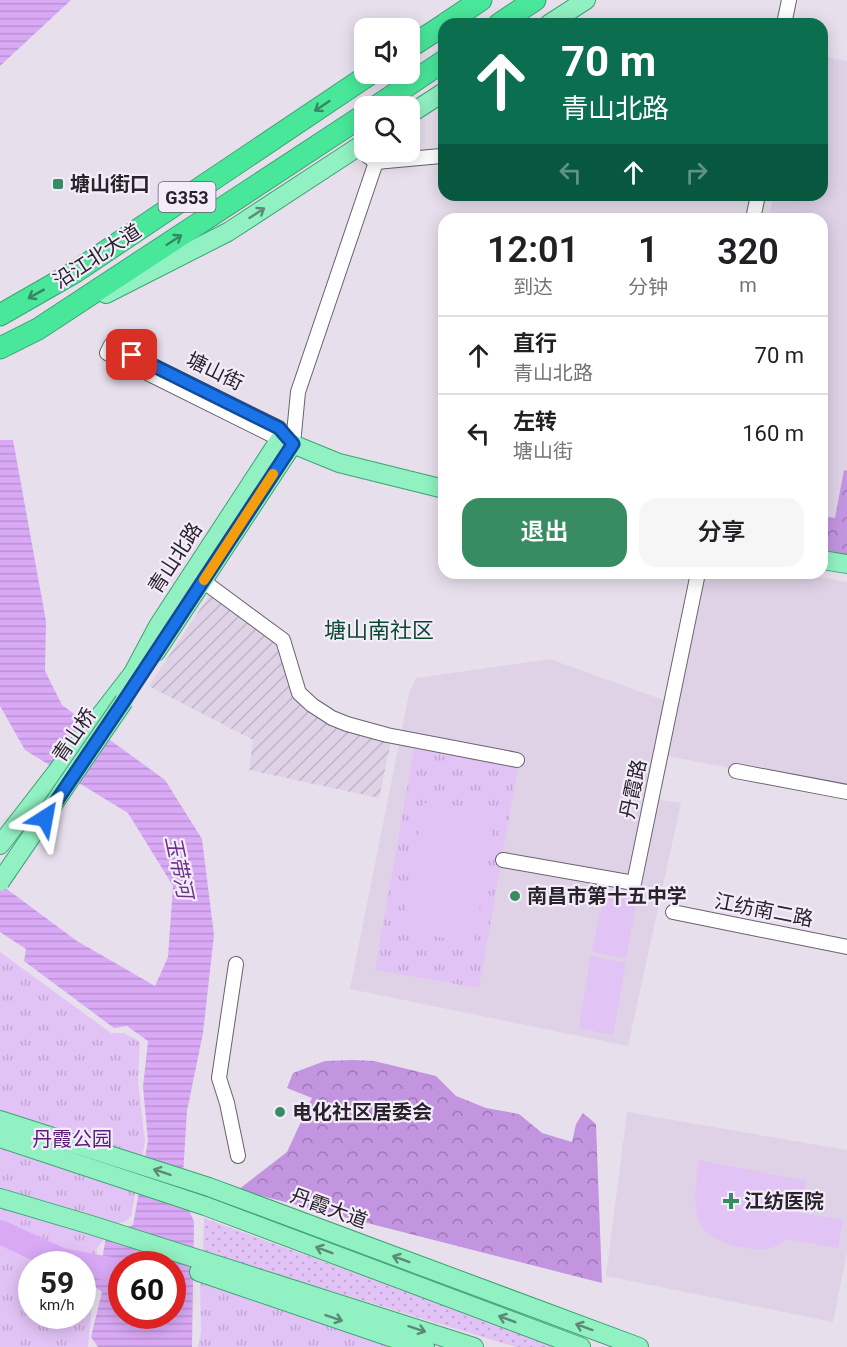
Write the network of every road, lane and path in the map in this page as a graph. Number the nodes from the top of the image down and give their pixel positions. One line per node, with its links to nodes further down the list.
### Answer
1 (482, 0): 6 (highway)
2 (535, 0): 7 (highway)
3 (586, 0): 8 (main road)
4 (789, 0): 9 (street)
5 (798, 0): 10 (street)
6 (454, 18)
7 (508, 18)
8 (558, 18)
9 (785, 18)
10 (794, 18)
11 (438, 29): 12 (highway)
12 (420, 40)
13 (438, 65): 15 (highway)
14 (355, 84): 23 (highway, 沿江北大道 / G353, one-way to 23)
15 (392, 96)
16 (438, 96): 17 (main road)
17 (420, 108)
18 (354, 122): 24 (highway, 沿江北大道 / G353, one-way to 18)
19 (354, 150): 24 (main road, one-way to 19)
20 (438, 156): 21 (street)
21 (420, 158)
22 (376, 162): 26 (street)
23 (0, 315)
24 (38, 329): 25 (highway, 沿江北大道 / G353)
25 (0, 348)
26 (286, 442): 26 (street, 塘山街); 27 (main road, 塘山街); 31 (main road, 青山北路); 32 (main road, 青山北路)
27 (438, 488)
28 (828, 561): 29 (main road)
29 (847, 564)
30 (697, 579): 37 (street, 丹霞路)
31 (203, 581): 32 (main road, 青山北路); 33 (street)
32 (117, 702): 36 (main road, 青山桥); 38 (main road, 青山桥, bridge)
33 (517, 760)
34 (736, 771): 35 (street)
35 (847, 792)
36 (0, 845)
37 (503, 860)
38 (0, 882)
39 (673, 912): 40 (street, 江纺南二路)
40 (847, 947)
41 (236, 964): 44 (street)
42 (0, 1120): 52 (main road, 丹霞大道, one-way to 42)
43 (0, 1138): 51 (main road, 丹霞大道, one-way to 43)
44 (238, 1156)
45 (0, 1198): 47 (main road)
46 (0, 1210): 47 (main road)
47 (107, 1236): 48 (main road)
48 (200, 1266): 49 (main road, one-way to 49); 50 (main road, one-way to 50)
49 (425, 1347)
50 (474, 1347)
51 (581, 1347)
52 (639, 1347)

